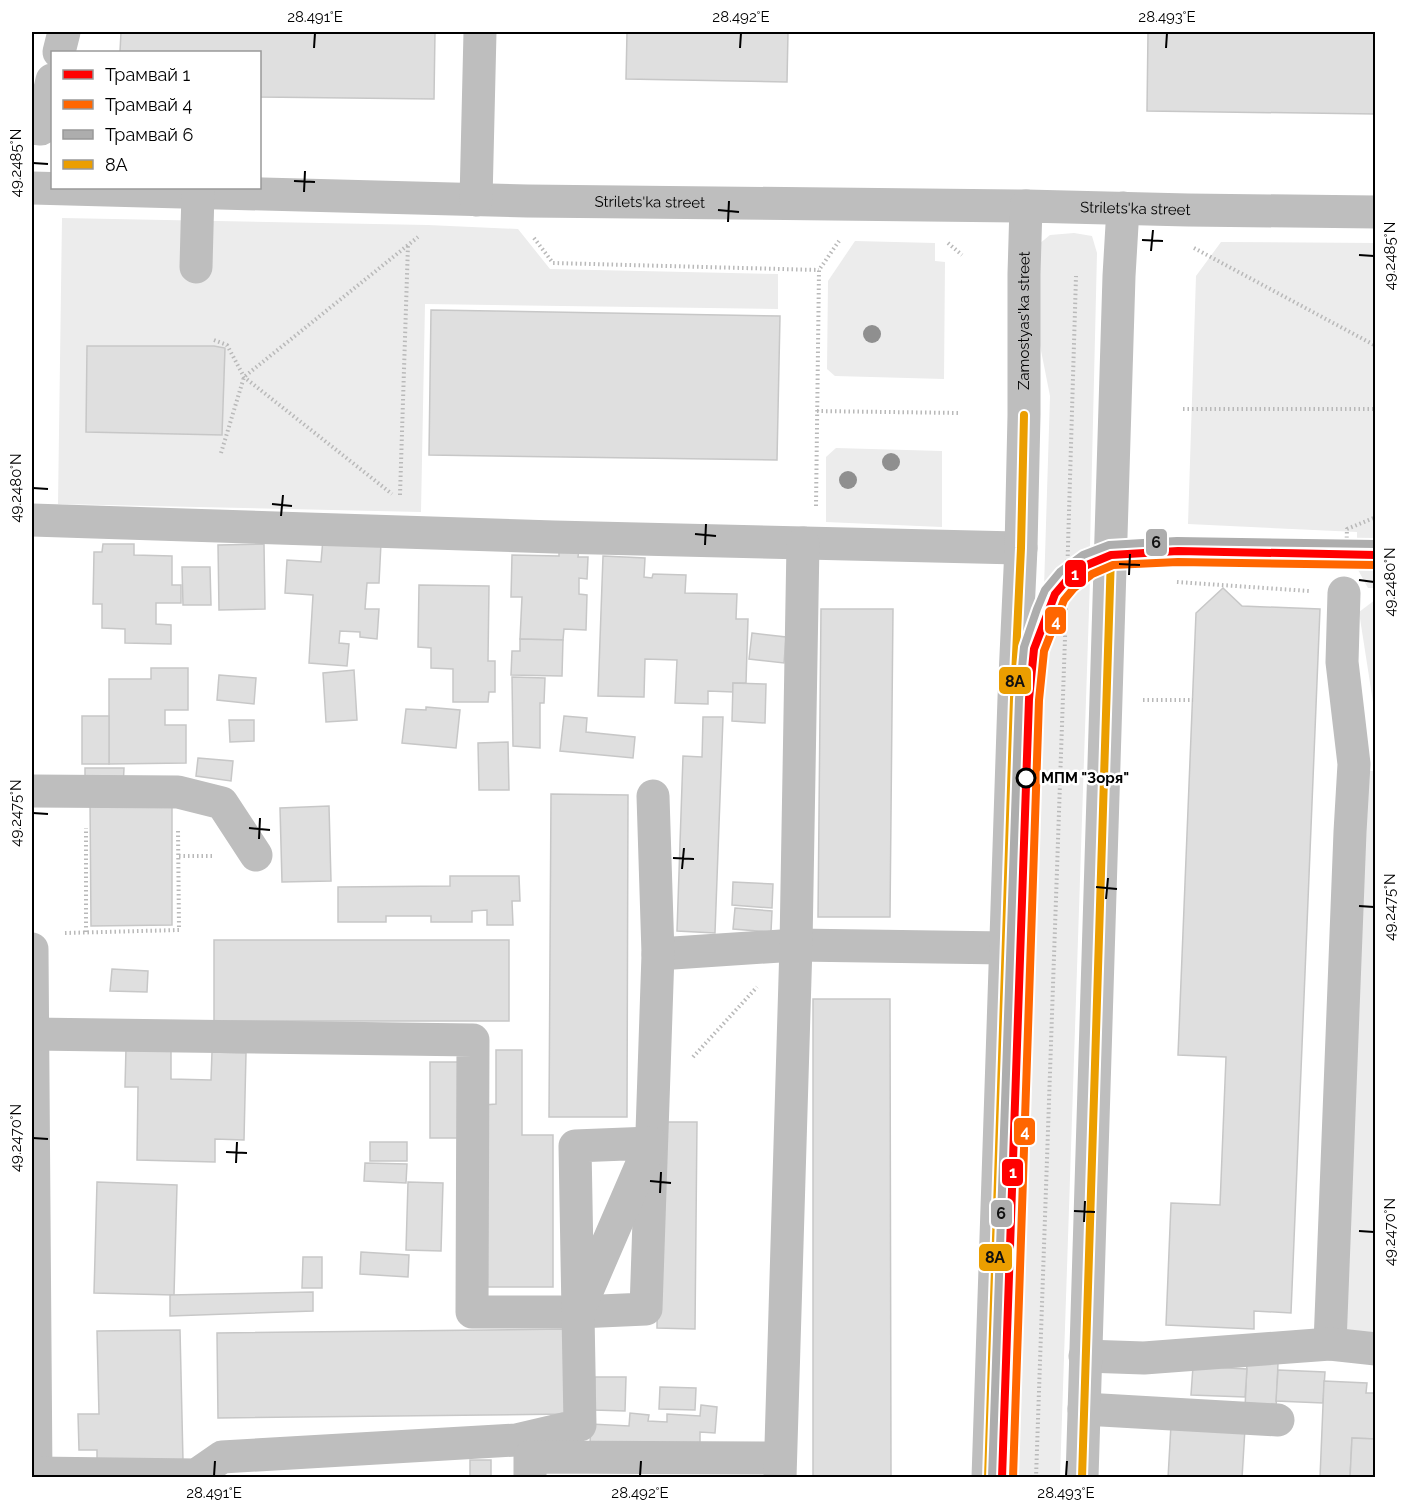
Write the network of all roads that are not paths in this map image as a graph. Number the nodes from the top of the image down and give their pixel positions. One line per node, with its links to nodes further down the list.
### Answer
1 (64, 32): 3 (main road)
2 (480, 32): 10 (main road)
3 (59, 51)
4 (51, 84): 5 (main road)
5 (32, 128)
6 (32, 188): 7 (main road, Strilets'ka street)
7 (51, 188)
8 (74, 189): 9 (main road, Strilets'ka street)
9 (198, 192): 10 (main road, Strilets'ka street); 14 (main road)
10 (476, 200): 11 (main road, Strilets'ka street)
11 (1026, 206): 12 (main road, Strilets'ka street); 17 (main road, Zamostyas'ka street)
12 (1123, 208): 13 (main road, Strilets'ka street); 32 (main road)
13 (1376, 212)
14 (196, 267)
15 (32, 520): 16 (main road)
16 (803, 543): 17 (main road); 22 (main road)
17 (1021, 548): 23 (main road, Zamostyas'ka street)
18 (1344, 593): 30 (main road)
19 (32, 791): 21 (main road)
20 (652, 796): 25 (main road)
21 (256, 855)
22 (796, 945): 23 (main road); 25 (main road); 36 (main road)
23 (1006, 948): 38 (main road, Zamostyas'ka street)
24 (32, 949): 26 (main road)
25 (658, 954): 28 (main road)
26 (33, 1034): 27 (main road); 29 (main road)
27 (32, 1080): 37 (main road)
28 (651, 1143): 29 (main road); 29 (main road); 29 (main road)
29 (578, 1312): 35 (main road)
30 (1330, 1344): 31 (main road); 32 (main road)
31 (1376, 1349)
32 (1085, 1356): 33 (main road)
33 (1084, 1409): 34 (main road); 39 (main road)
34 (1278, 1420)
35 (525, 1458): 36 (main road); 37 (main road)
36 (780, 1468)
37 (36, 1475)
38 (988, 1478)
39 (1082, 1478)

